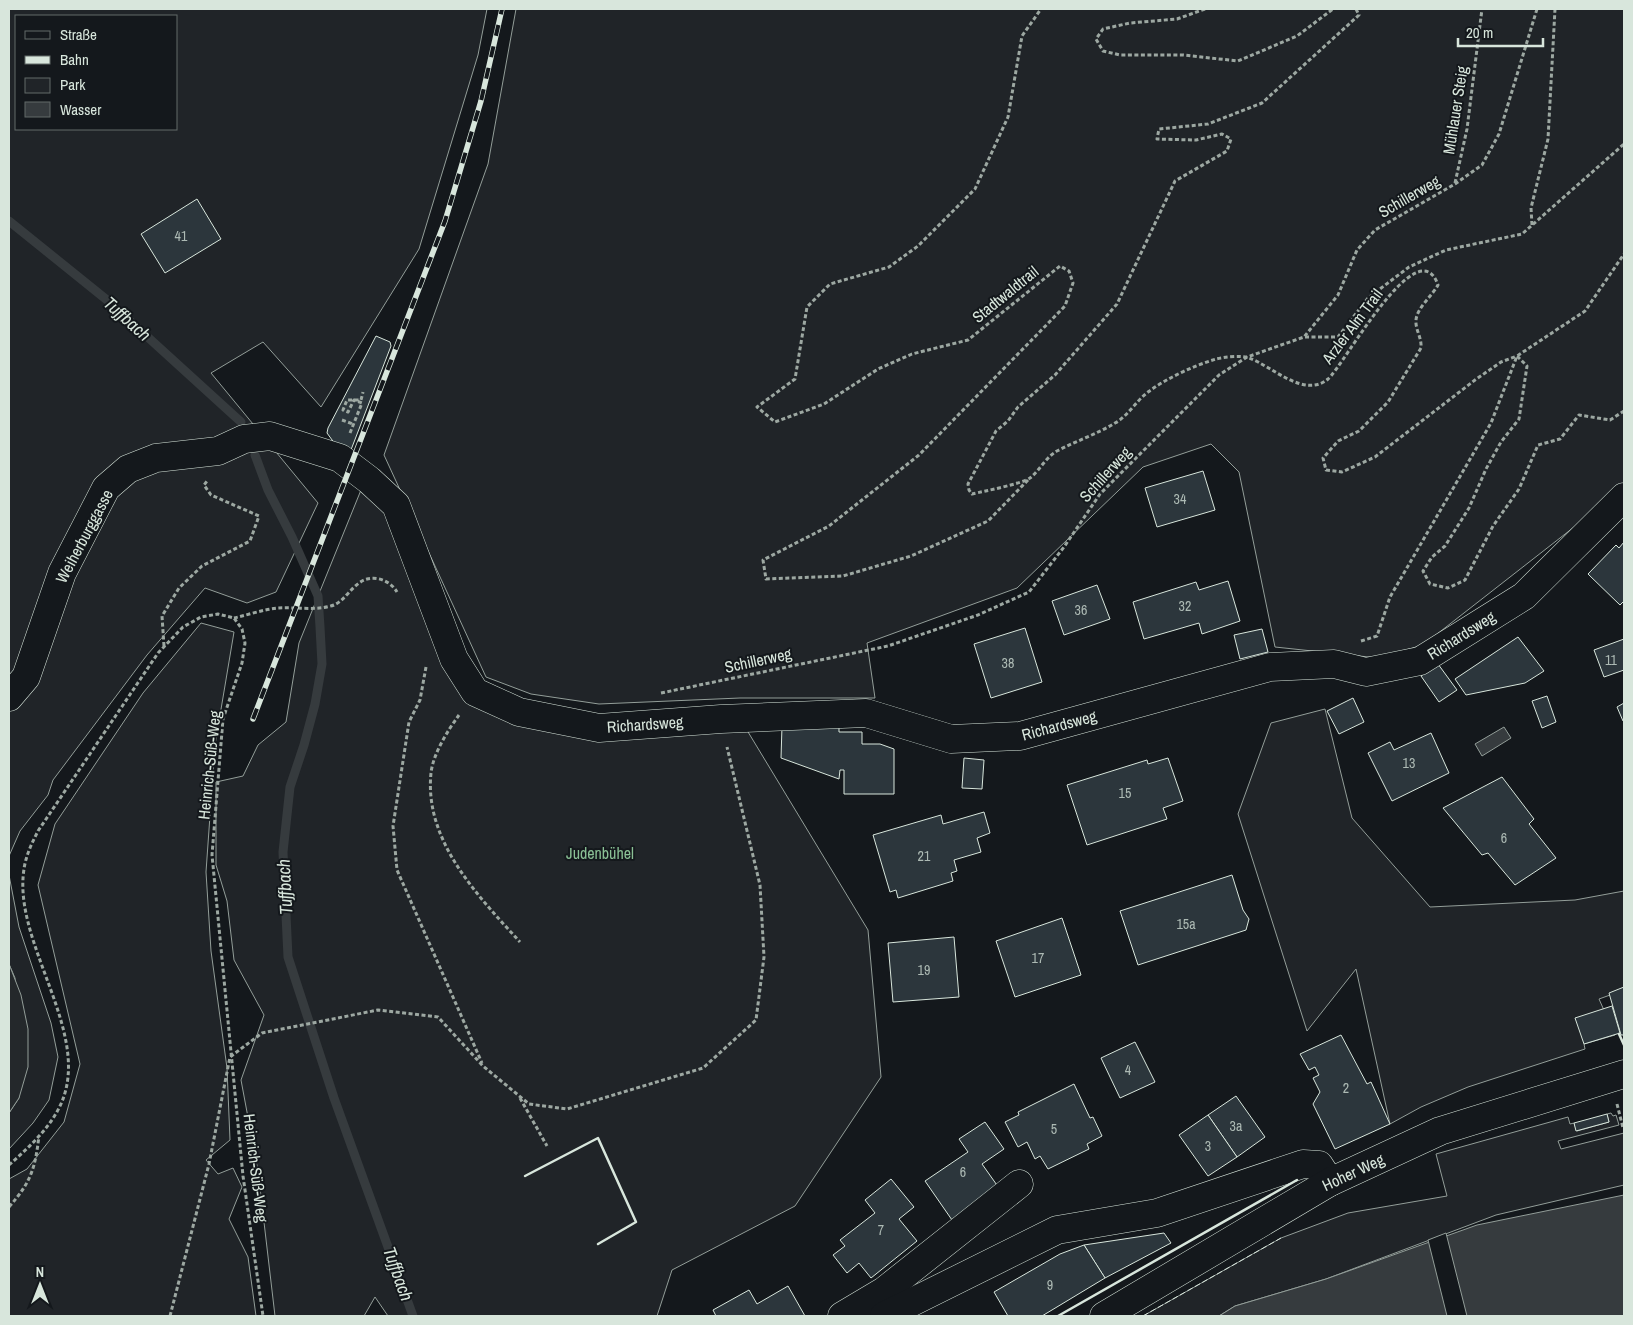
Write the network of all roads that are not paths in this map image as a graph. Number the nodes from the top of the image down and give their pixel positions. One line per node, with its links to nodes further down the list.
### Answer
1 (1624, 496): 2 (street, Richardsweg)
2 (475, 692): 3 (street, Weiherburggasse)
3 (9, 697)
4 (1624, 1074): 5 (street, Hoher Weg)
5 (1330, 1182): 8 (street); 9 (street, Hoher Weg)
6 (1019, 1184): 7 (street)
7 (842, 1316)
8 (884, 1316)
9 (1104, 1316)

